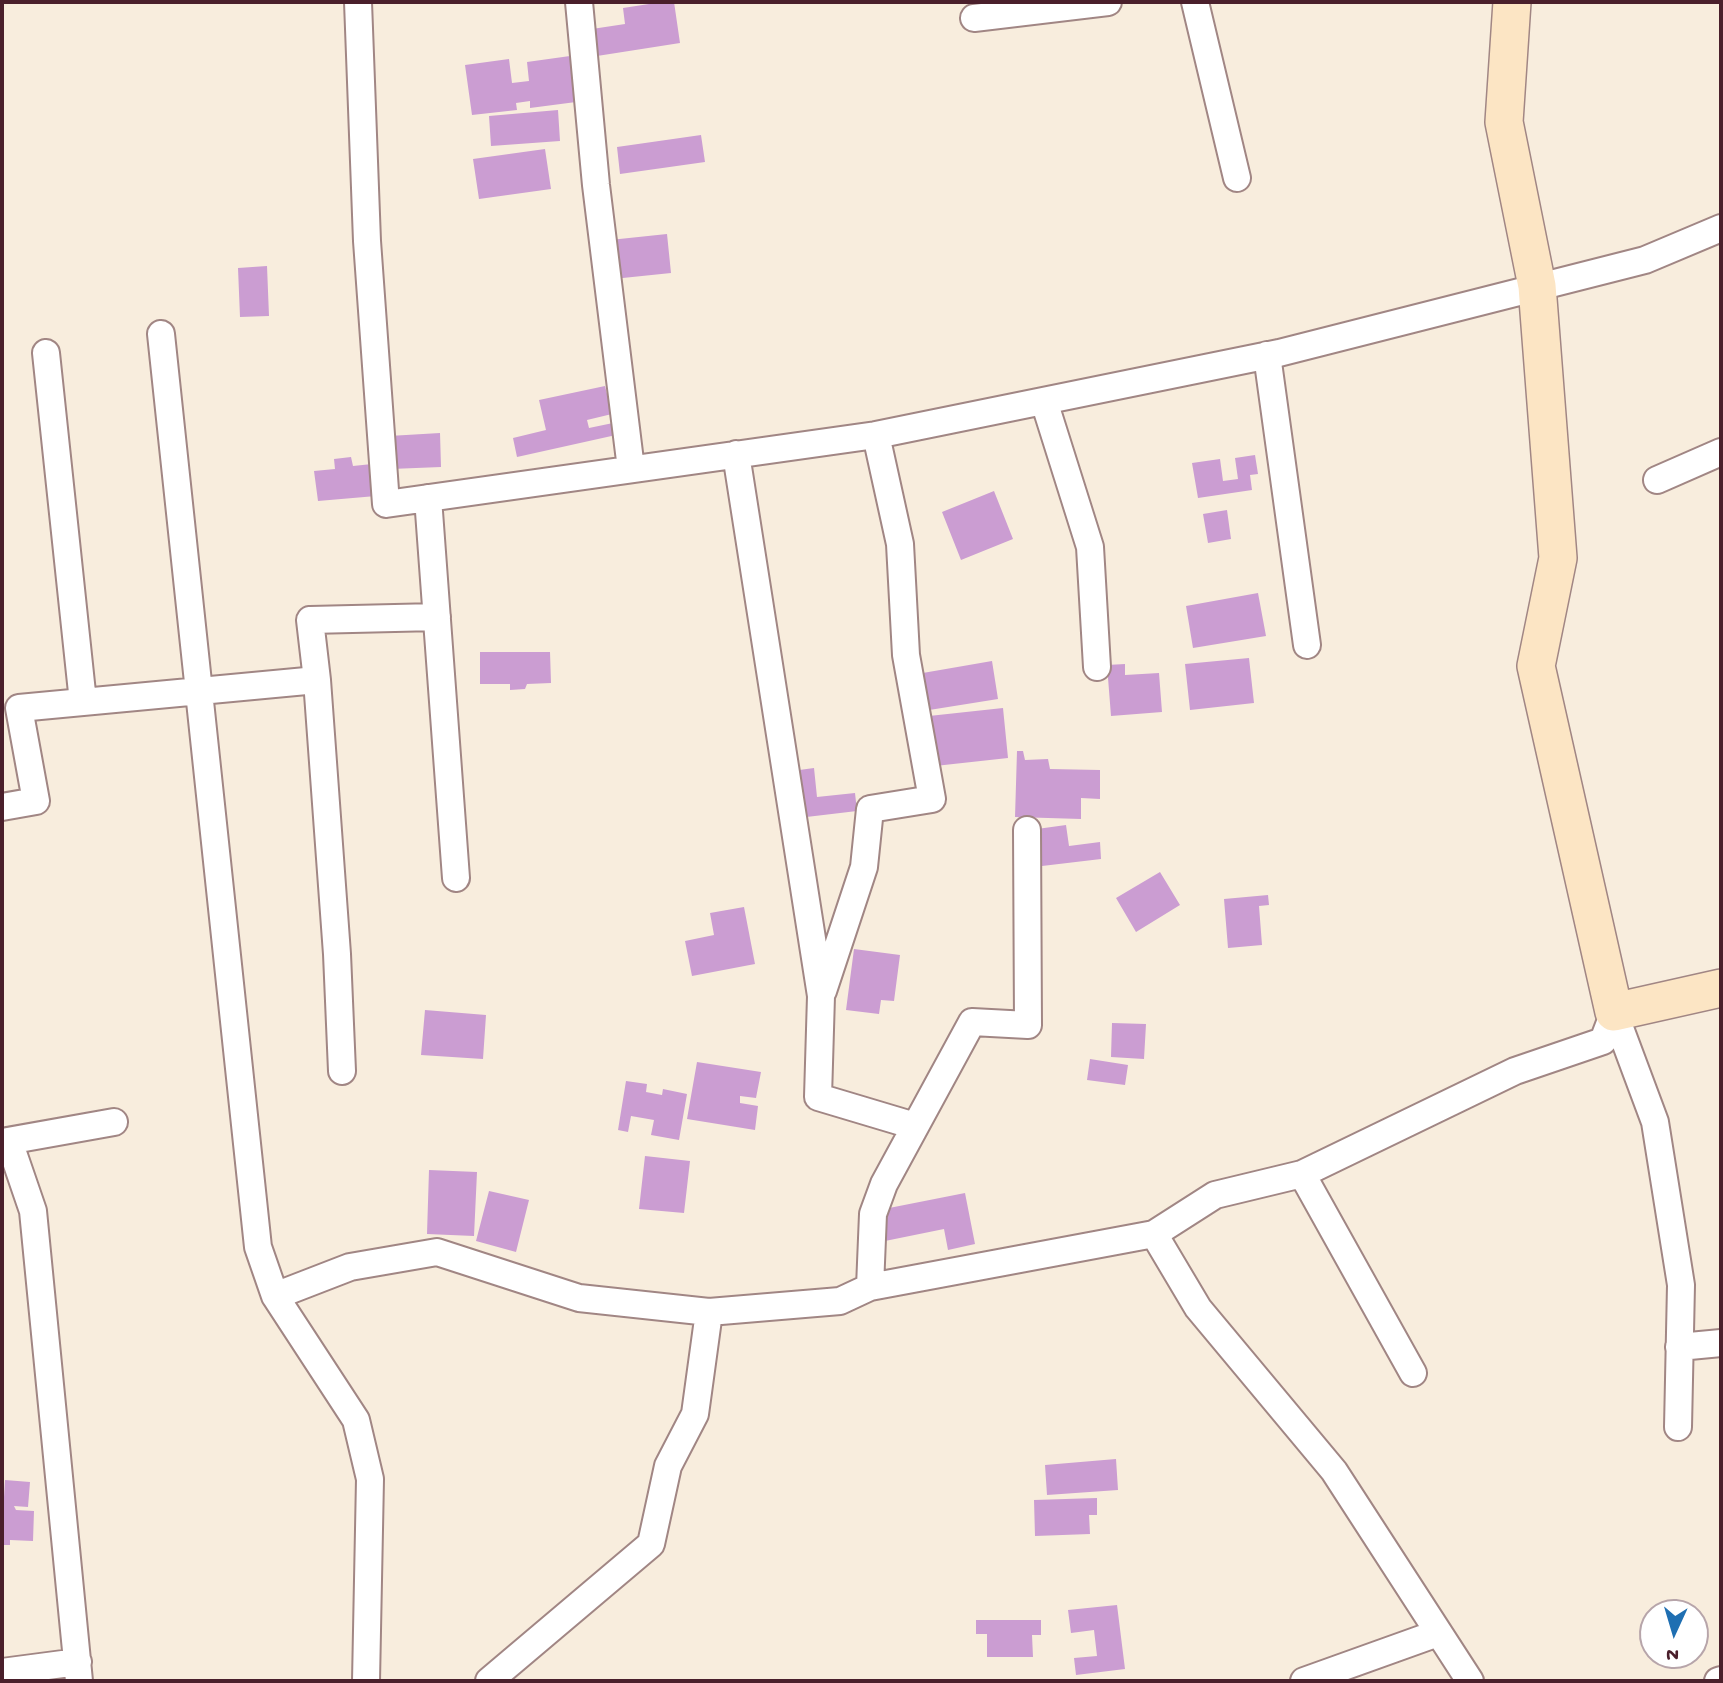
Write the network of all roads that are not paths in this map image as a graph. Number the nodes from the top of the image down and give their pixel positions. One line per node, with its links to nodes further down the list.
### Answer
1 (358, 2): 19 (street)
2 (579, 2): 17 (street)
3 (1108, 2): 6 (street)
4 (1195, 2): 7 (street)
5 (1512, 2): 9 (street)
6 (974, 18)
7 (1237, 177)
8 (1721, 228): 9 (street)
9 (1537, 286): 12 (street); 31 (street)
10 (161, 334): 24 (street)
11 (46, 352): 25 (street)
12 (1267, 355): 13 (street); 21 (street)
13 (1044, 401): 14 (street); 22 (street)
14 (876, 435): 16 (street); 30 (street)
15 (1721, 452): 18 (street)
16 (736, 454): 17 (street); 30 (street)
17 (631, 469): 19 (street)
18 (1657, 480)
19 (428, 498): 20 (street)
20 (436, 617): 23 (street); 28 (street)
21 (1307, 645)
22 (1097, 667)
23 (317, 680): 24 (street); 32 (street)
24 (198, 691): 25 (street); 39 (street)
25 (83, 702): 26 (street)
26 (2, 807)
27 (1027, 830): 34 (street)
28 (456, 878)
29 (1721, 988): 31 (street)
30 (821, 996): 34 (street)
31 (1614, 1012): 36 (street); 42 (street)
32 (342, 1071)
33 (114, 1122): 35 (street)
34 (915, 1126): 38 (street)
35 (6, 1141): 47 (street)
36 (1302, 1174): 37 (street); 43 (street)
37 (1154, 1234): 38 (street); 45 (street)
38 (870, 1287): 40 (street)
39 (275, 1296): 40 (street); 48 (street)
40 (709, 1312): 49 (street)
41 (1721, 1343): 42 (street)
42 (1679, 1348): 44 (street)
43 (1413, 1373)
44 (1678, 1427)
45 (1438, 1633): 50 (street); 51 (street)
46 (2, 1672): 47 (street)
47 (78, 1672)
48 (366, 1681)
49 (489, 1681)
50 (1304, 1681)
51 (1470, 1681)

